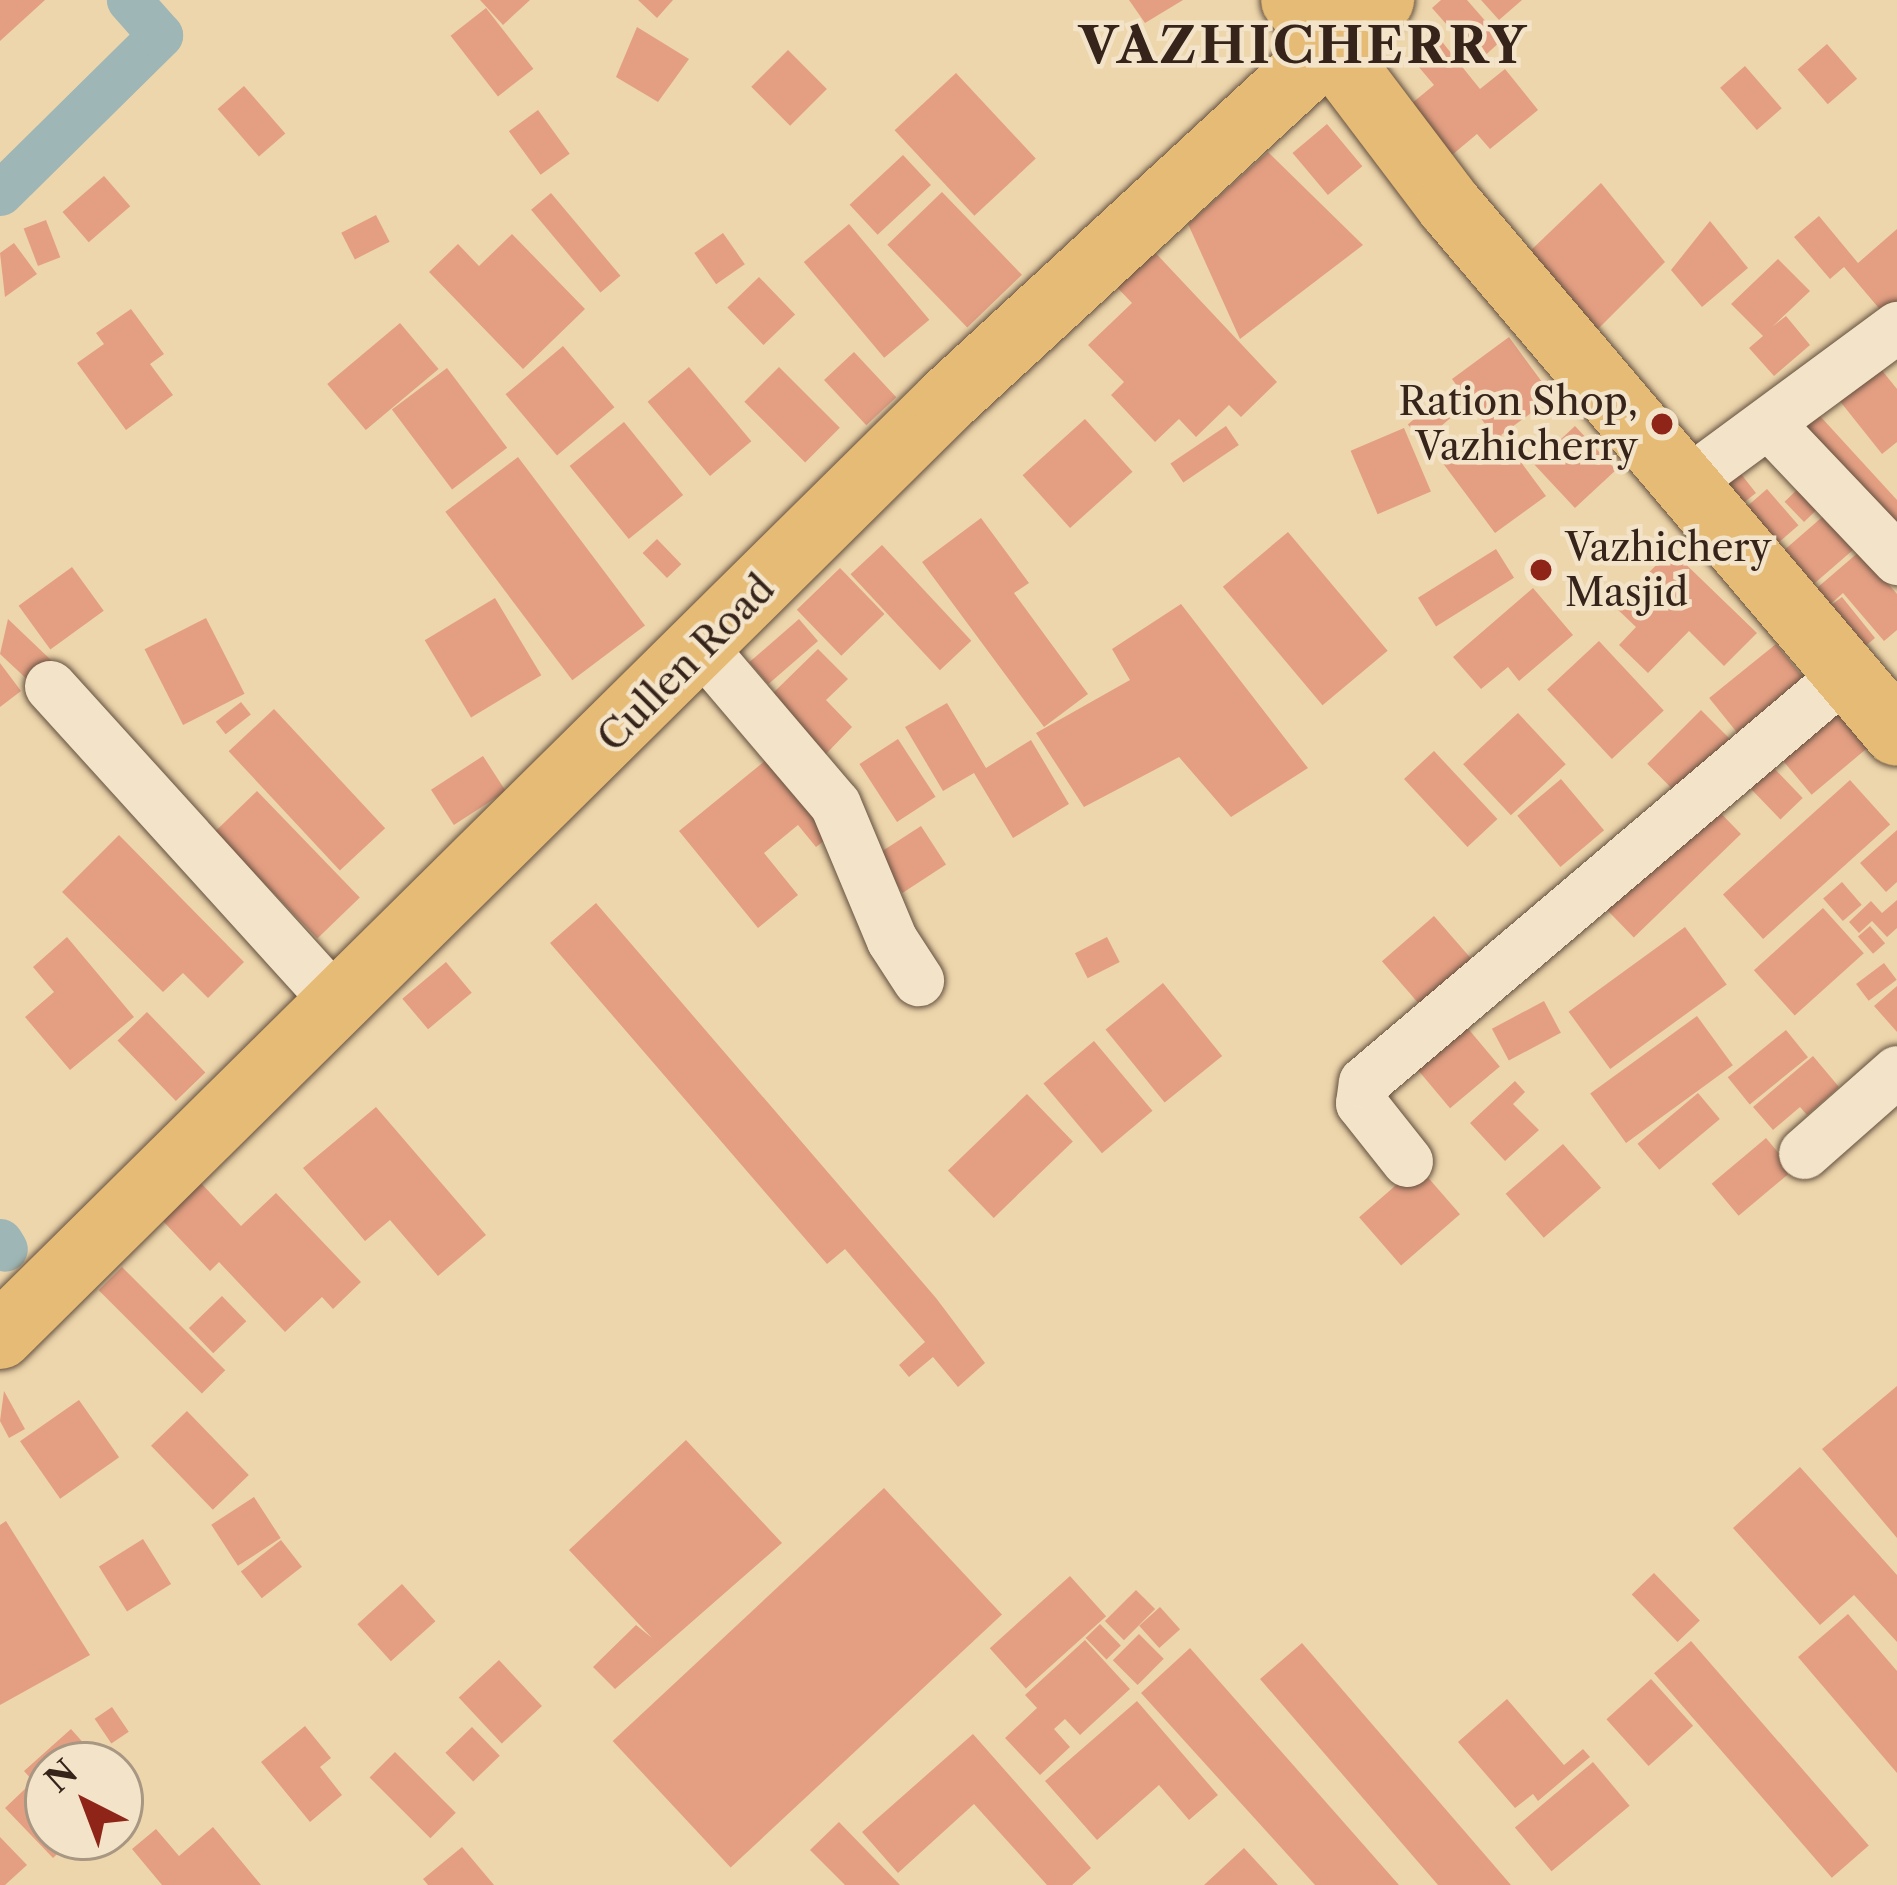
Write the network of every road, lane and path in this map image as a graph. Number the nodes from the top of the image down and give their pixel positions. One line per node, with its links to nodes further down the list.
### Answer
1 (1381, 0): 2 (main road, Cullen Road)
2 (1312, 24): 5 (main road); 7 (main road, Cullen Road)
3 (1897, 328): 4 (street)
4 (1770, 425): 5 (street); 6 (street)
5 (1684, 484): 8 (main road)
6 (1897, 559)
7 (702, 648): 11 (street); 12 (main road, Cullen Road)
8 (1844, 675): 10 (main road); 15 (street)
9 (50, 686): 12 (street)
10 (1897, 733)
11 (918, 980)
12 (338, 1004): 16 (main road, Cullen Road)
13 (1897, 1071): 14 (street)
14 (1804, 1153)
15 (1407, 1161)
16 (0, 1336)

